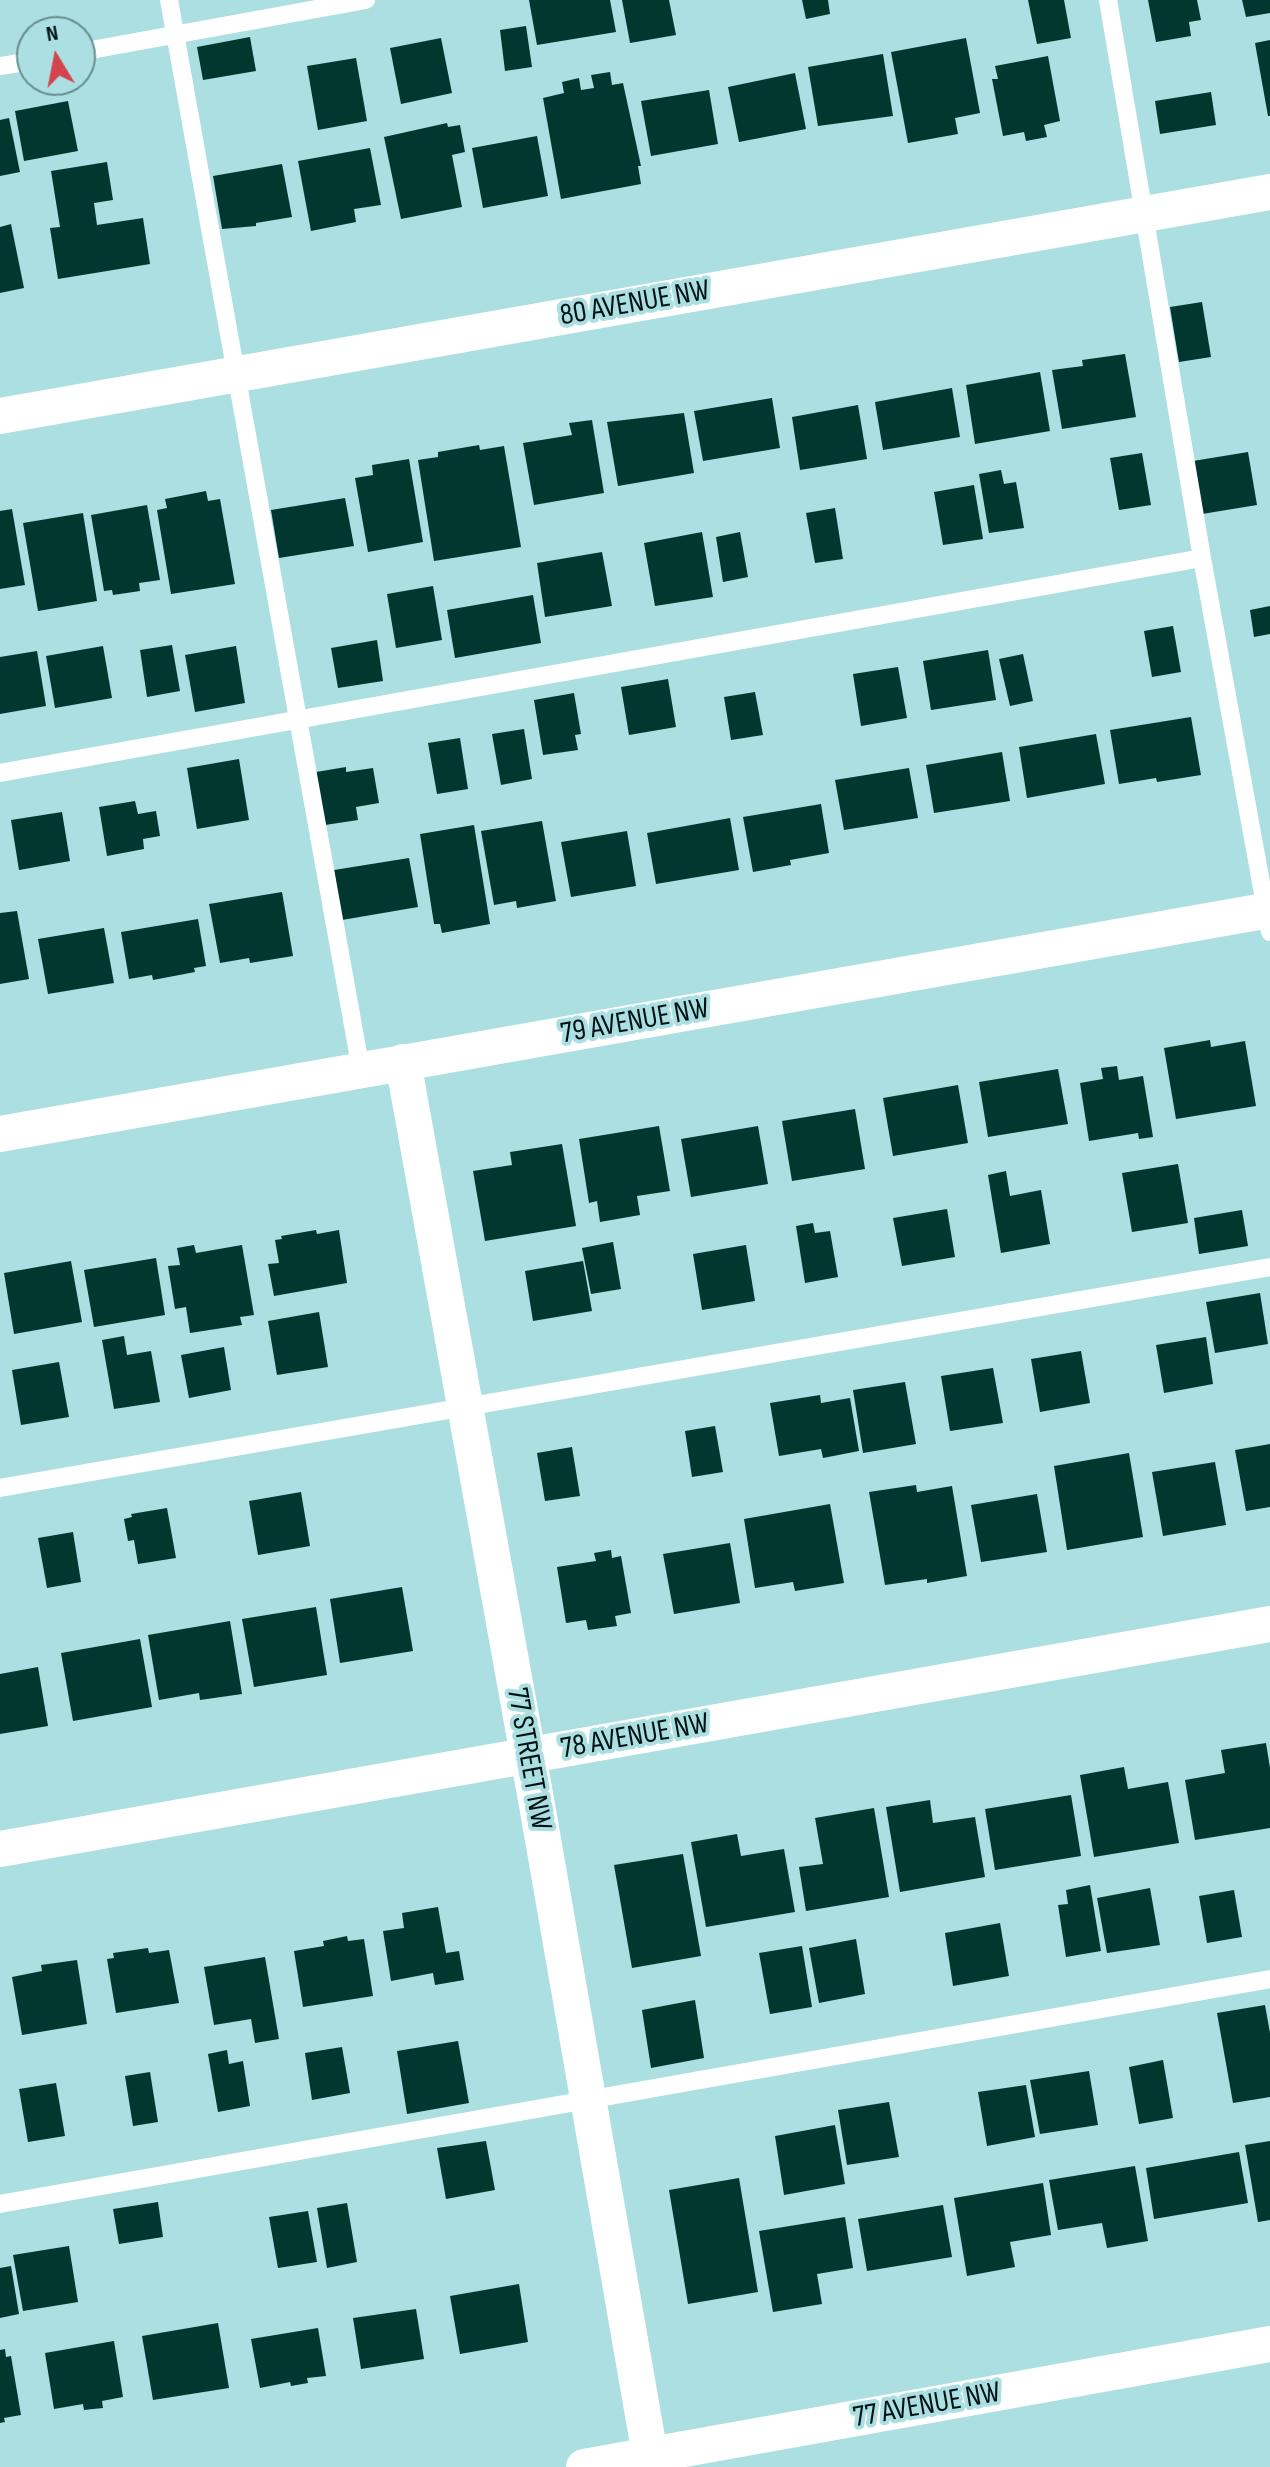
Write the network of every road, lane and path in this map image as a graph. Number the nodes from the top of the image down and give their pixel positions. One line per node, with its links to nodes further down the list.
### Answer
1 (169, 0): 4 (lane)
2 (366, 0): 4 (lane)
3 (1108, 0): 7 (lane)
4 (175, 35): 5 (lane); 8 (lane)
5 (96, 49)
6 (1270, 192): 7 (street, 80 AVENUE NW)
7 (1144, 214): 8 (street, 80 AVENUE NW); 10 (lane)
8 (238, 374): 9 (street, 80 AVENUE NW); 11 (lane)
9 (0, 416)
10 (1202, 558): 11 (lane); 13 (lane)
11 (297, 721): 12 (lane); 15 (lane)
12 (0, 773)
13 (1269, 917): 14 (street, 79 AVENUE NW)
14 (403, 1062): 15 (street, 79 AVENUE NW); 18 (street, 77 STREET NW)
15 (361, 1070): 16 (street, 79 AVENUE NW)
16 (0, 1134)
17 (1270, 1267): 18 (lane)
18 (466, 1406): 19 (lane); 21 (street, 77 STREET NW)
19 (0, 1488)
20 (1270, 1624): 21 (street, 78 AVENUE NW)
21 (528, 1756): 22 (street, 78 AVENUE NW); 24 (street, 77 STREET NW)
22 (0, 1849)
23 (1270, 1979): 24 (lane)
24 (589, 2100): 25 (lane); 27 (street, 77 STREET NW)
25 (0, 2204)
26 (1270, 2344): 27 (street, 77 AVENUE NW)
27 (650, 2455): 28 (street, 77 AVENUE NW)
28 (599, 2466)

